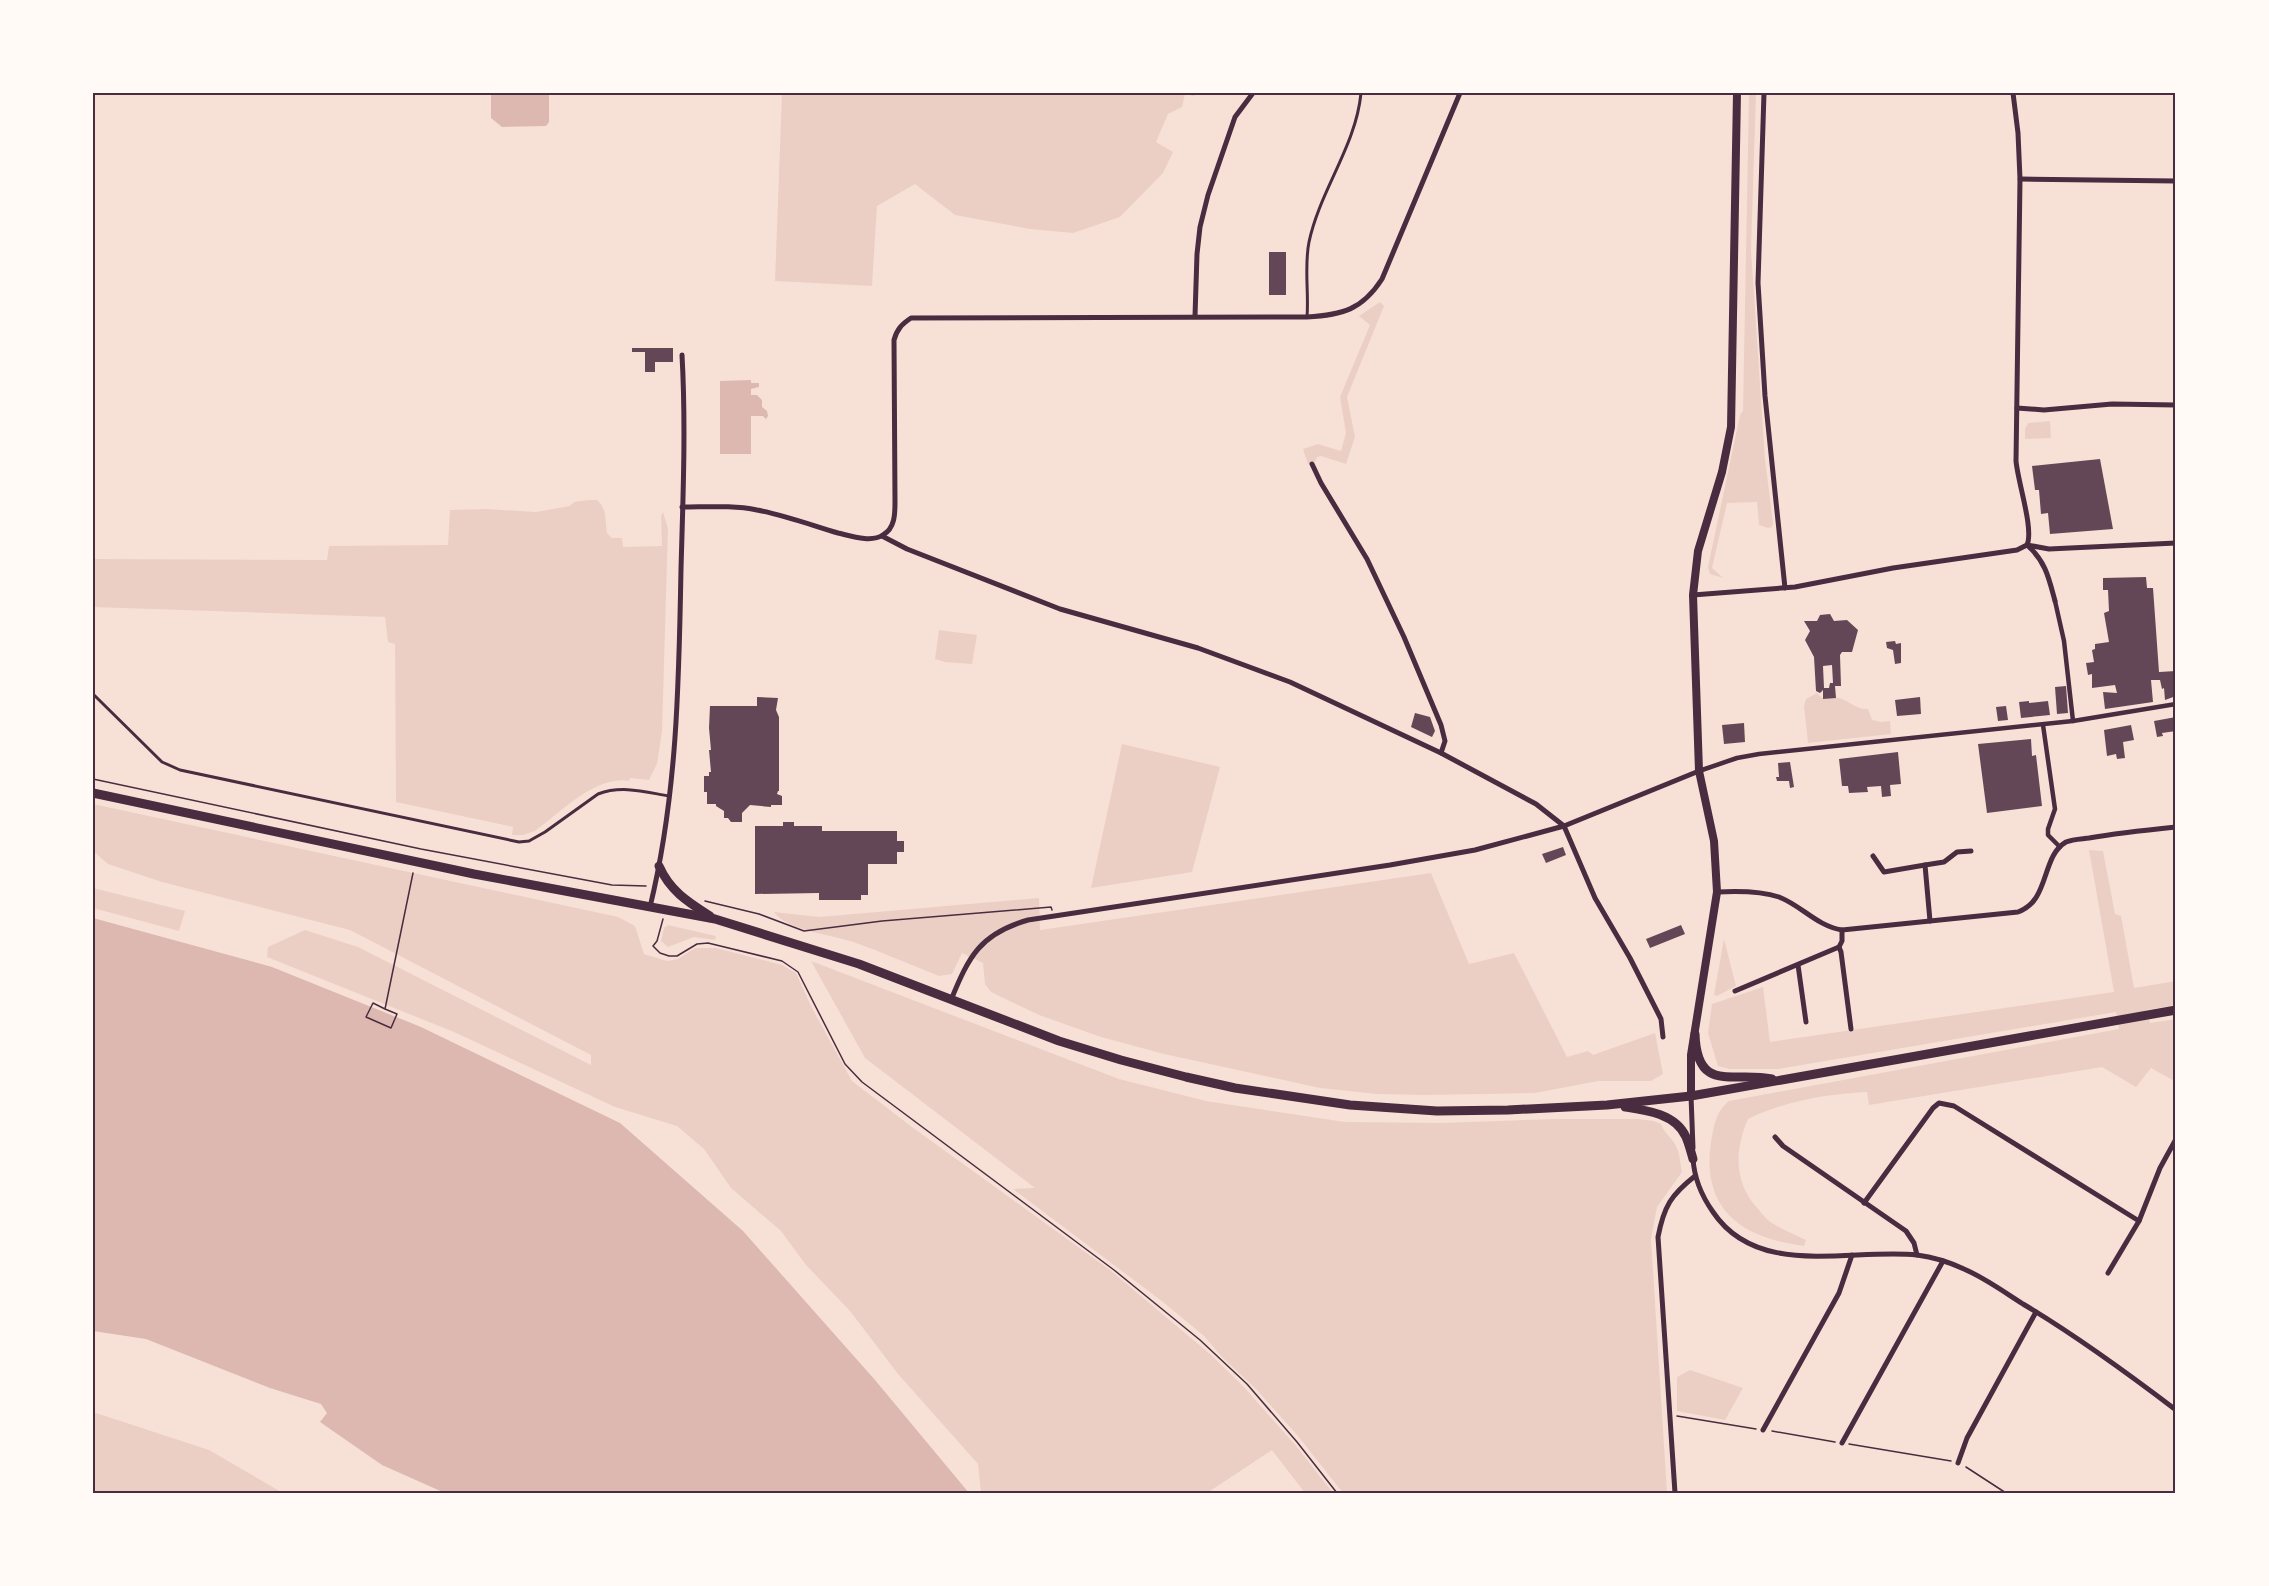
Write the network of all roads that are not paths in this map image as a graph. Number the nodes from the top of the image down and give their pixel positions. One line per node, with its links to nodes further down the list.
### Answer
1 (1253, 93): 9 (street)
2 (1361, 93): 10 (lane)
3 (1460, 93): 10 (street)
4 (1737, 93): 20 (main road)
5 (1764, 93): 19 (street)
6 (2013, 93): 7 (street)
7 (2020, 179): 8 (street); 13 (street)
8 (2176, 181)
9 (1195, 316): 10 (street); 16 (street)
10 (1307, 317)
11 (682, 355): 15 (street)
12 (2176, 405): 13 (street)
13 (2017, 408): 18 (street)
14 (1312, 464): 26 (street)
15 (682, 507): 16 (street); 29 (street)
16 (882, 536): 26 (street)
17 (2176, 543): 18 (street)
18 (2027, 545): 19 (street); 21 (street)
19 (1785, 588): 20 (street)
20 (1693, 595): 27 (main road)
21 (2055, 601): 24 (street)
22 (93, 694): 29 (lane)
23 (2176, 705): 24 (street)
24 (2073, 721): 25 (street)
25 (2043, 724): 27 (street); 32 (street)
26 (1441, 753): 30 (street)
27 (1699, 771): 30 (street); 37 (main road)
28 (93, 793): 38 (main road)
29 (669, 796): 36 (street)
30 (1564, 825): 45 (street); 50 (street)
31 (2176, 827): 32 (street)
32 (2060, 847): 40 (street)
33 (1971, 851): 35 (street)
34 (1873, 856): 35 (street)
35 (1925, 865): 40 (street)
36 (659, 866): 38 (street); 39 (main road)
37 (1717, 892): 41 (street); 49 (main road)
38 (650, 908): 39 (main road)
39 (715, 919): 45 (main road)
40 (1930, 921): 41 (street)
41 (1842, 930): 42 (street)
42 (1839, 947): 43 (street); 48 (street)
43 (1798, 965): 44 (street); 47 (street)
44 (1735, 991)
45 (951, 1000): 53 (main road)
46 (2176, 1010): 51 (main road)
47 (1806, 1022)
48 (1851, 1029)
49 (1695, 1034): 51 (main road); 52 (main road)
50 (1663, 1037)
51 (1777, 1080): 52 (main road)
52 (1691, 1096): 53 (main road); 56 (street)
53 (1607, 1105): 56 (main road)
54 (1775, 1137): 58 (street)
55 (2176, 1139): 59 (street)
56 (1693, 1159): 57 (street)
57 (1695, 1176): 60 (street); 69 (street)
58 (1864, 1203): 59 (street); 61 (street)
59 (2139, 1221): 63 (street)
60 (1852, 1255): 61 (street); 66 (street)
61 (1917, 1256): 62 (street)
62 (1943, 1261): 64 (street); 67 (street)
63 (2108, 1273)
64 (2036, 1312): 65 (street); 68 (street)
65 (2176, 1410)
66 (1762, 1430)
67 (1842, 1443)
68 (1958, 1462)
69 (1675, 1493)

